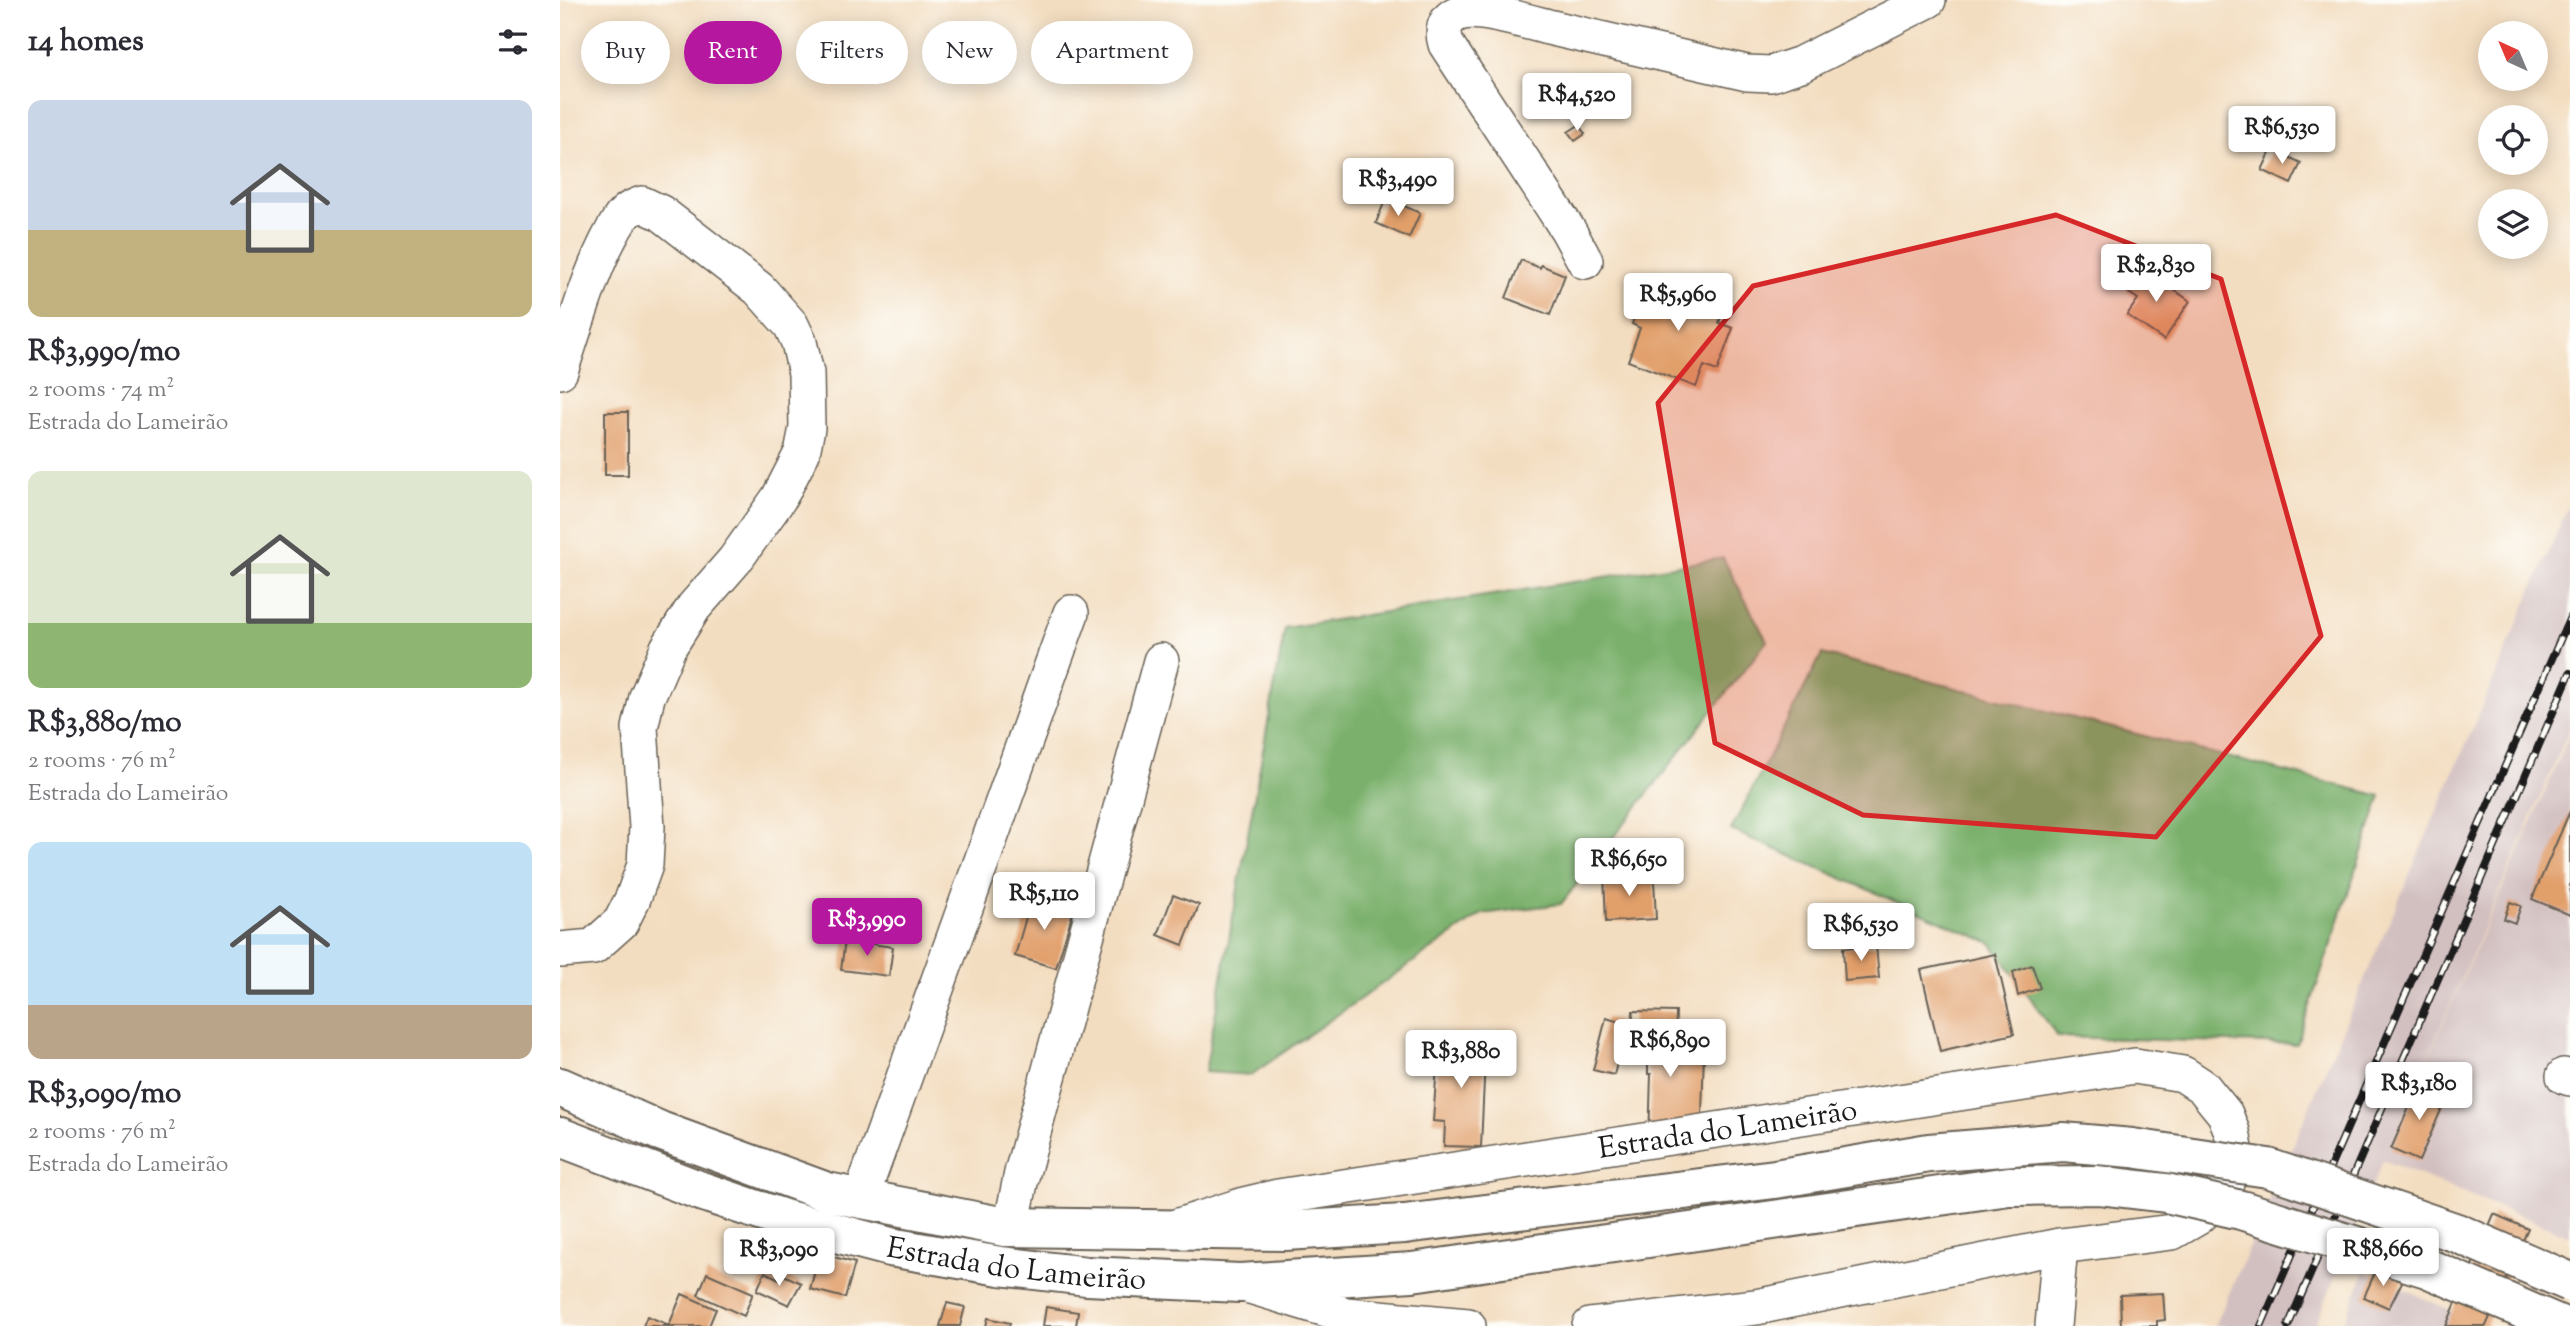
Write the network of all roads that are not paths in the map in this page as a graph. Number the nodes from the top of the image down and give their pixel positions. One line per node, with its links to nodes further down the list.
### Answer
1 (1928, 0): 2 (street)
2 (1585, 261)
3 (560, 371): 6 (street)
4 (1071, 613): 9 (street)
5 (1161, 661): 10 (street)
6 (560, 950)
7 (560, 1087): 9 (main road, Estrada do Lameirão)
8 (560, 1137): 14 (main road, Estrada do Lameirão)
9 (860, 1200): 10 (main road, Estrada do Lameirão)
10 (1011, 1227): 11 (main road, Estrada do Lameirão)
11 (1166, 1230): 12 (street, Estrada do Lameirão); 13 (main road, Estrada do Lameirão, bridge)
12 (2060, 1246): 15 (street, Estrada do Lameirão); 19 (street)
13 (2570, 1282)
14 (1240, 1283): 16 (street, Estrada do Lameirão); 20 (main road, Estrada do Lameirão, bridge)
15 (1753, 1316): 17 (street, Estrada do Lameirão)
16 (1344, 1320): 18 (street, Estrada do Lameirão)
17 (1611, 1325)
18 (1468, 1326)
19 (2053, 1326)
20 (2562, 1326)

